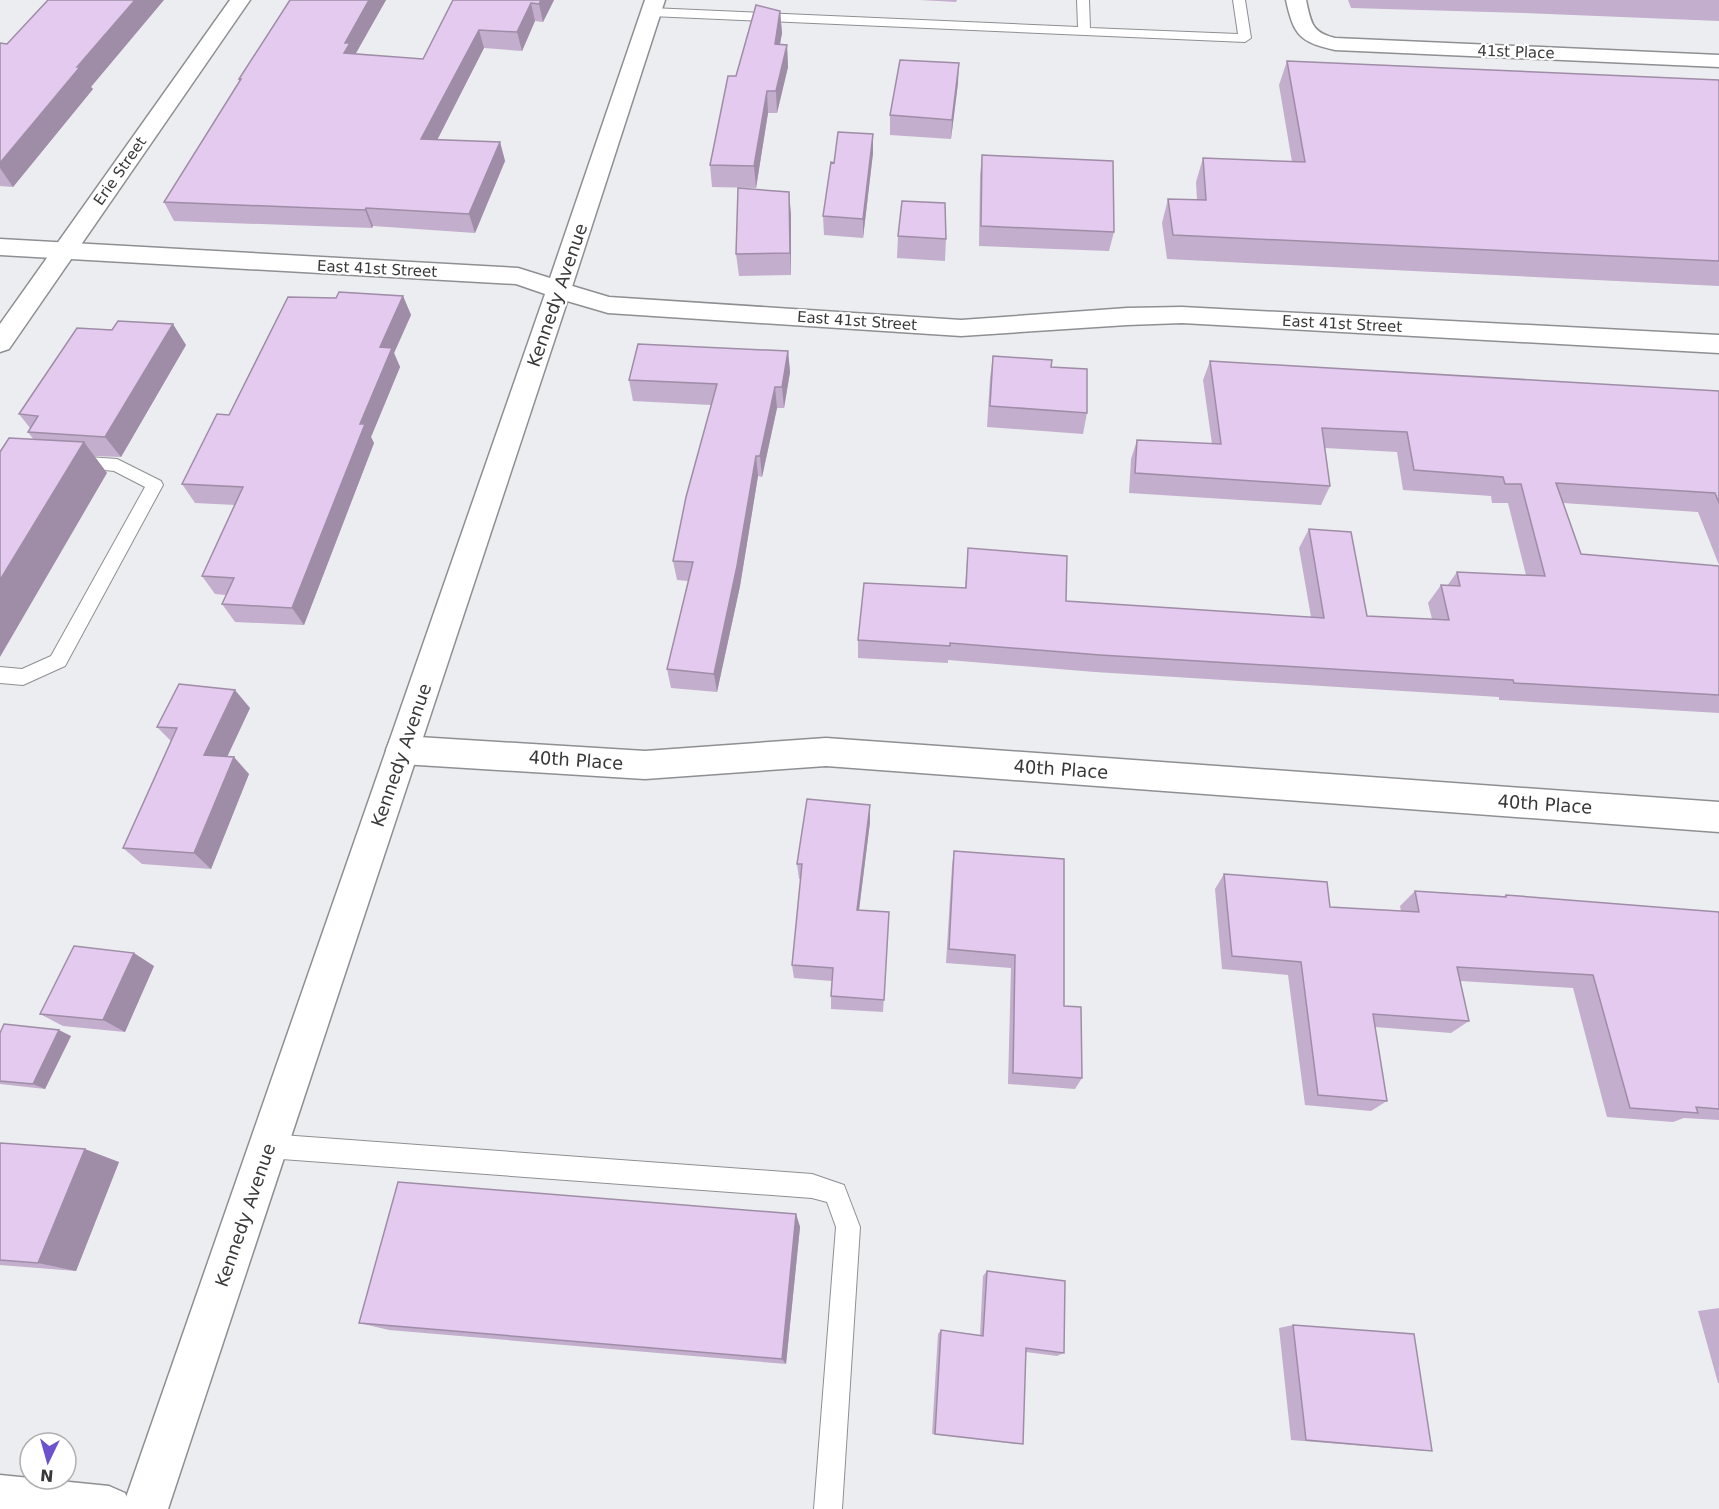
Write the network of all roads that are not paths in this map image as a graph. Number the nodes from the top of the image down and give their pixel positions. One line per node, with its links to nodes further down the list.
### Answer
1 (240, 0): 9 (street, Erie Street)
2 (1083, 0): 6 (lane)
3 (1239, 0): 6 (lane)
4 (1296, 0): 7 (street, 41st Place)
5 (652, 6): 6 (lane); 10 (street, Kennedy Avenue)
6 (1084, 31)
7 (1719, 61)
8 (0, 247): 9 (street, East 41st Street)
9 (63, 251): 10 (street, East 41st Street); 11 (street, Erie Street)
10 (559, 290): 12 (street, East 41st Street); 15 (street, Kennedy Avenue)
11 (0, 343)
12 (1719, 344)
13 (59, 461): 14 (lane)
14 (0, 675)
15 (402, 750): 16 (street, 40th Place); 17 (street, Kennedy Avenue)
16 (1719, 817)
17 (268, 1146): 20 (street, Kennedy Avenue); 21 (lane)
18 (0, 1498): 19 (street)
19 (109, 1509)
20 (145, 1509)
21 (828, 1509)

